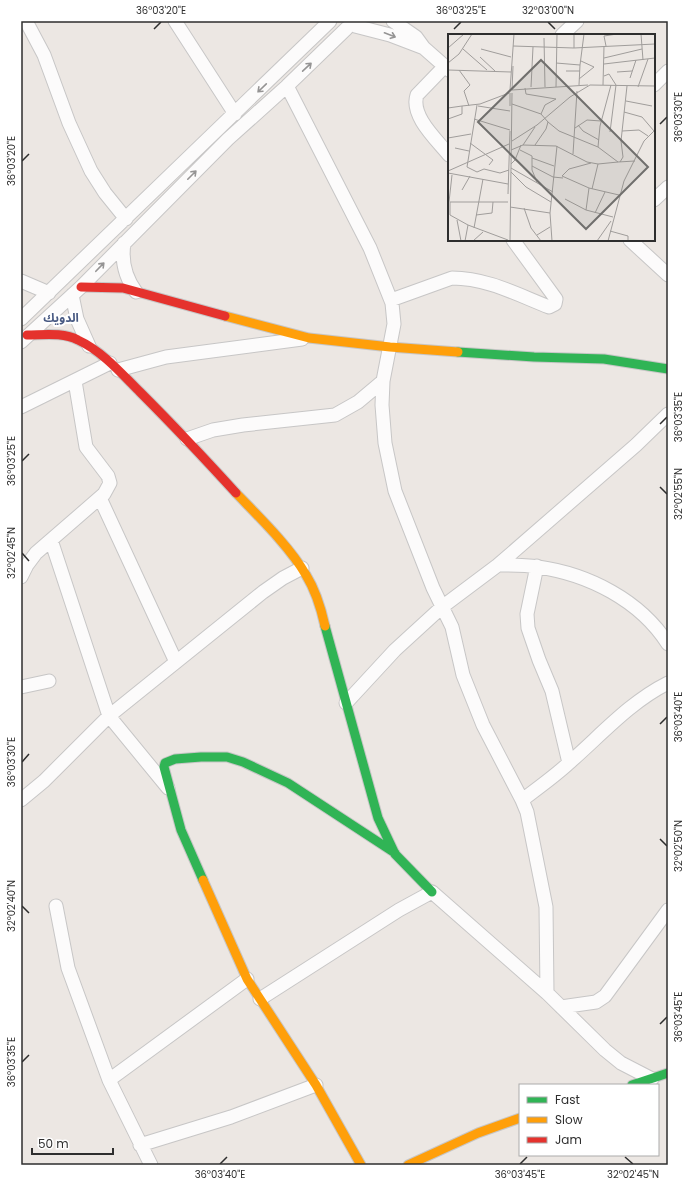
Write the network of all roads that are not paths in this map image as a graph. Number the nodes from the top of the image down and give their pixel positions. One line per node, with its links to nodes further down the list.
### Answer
1 (26, 21): 20 (street)
2 (175, 21): 14 (street)
3 (330, 21): 14 (street, one-way to 14)
4 (335, 21): 7 (street)
5 (393, 21): 9 (street)
6 (577, 21): 8 (street)
7 (354, 25): 9 (street, one-way to 9); 13 (street, one-way to 7)
8 (563, 34)
9 (424, 48): 10 (street)
10 (447, 68): 15 (street)
11 (668, 71): 12 (street)
12 (655, 84)
13 (287, 86): 19 (street, one-way to 13); 29 (street)
14 (235, 114): 18 (street)
15 (448, 154)
16 (668, 187): 17 (street)
17 (655, 199)
18 (143, 202): 19 (street); 20 (street)
19 (152, 214): 23 (street)
20 (126, 219): 28 (street)
21 (514, 241): 29 (street)
22 (631, 241): 24 (street)
23 (124, 243): 26 (street, one-way to 23); 27 (street)
24 (668, 275)
25 (21, 281): 28 (street)
26 (77, 291): 27 (street); 31 (street); 33 (street)
27 (136, 292): 32 (street)
28 (49, 293): 30 (street)
29 (391, 300): 34 (street)
30 (21, 319)
31 (24, 338): 33 (street)
32 (308, 338): 34 (street); 35 (street)
33 (89, 346): 35 (street)
34 (390, 347): 36 (street); 38 (street)
35 (114, 366): 37 (street); 41 (street)
36 (668, 369)
37 (75, 381): 39 (street); 42 (street)
38 (384, 381): 41 (street); 48 (street)
39 (21, 407)
40 (668, 414): 44 (street)
41 (187, 439): 46 (street)
42 (100, 498): 43 (street); 50 (street)
43 (51, 540): 47 (street); 55 (street)
44 (498, 565): 45 (street); 48 (street)
45 (536, 566): 49 (street); 56 (street)
46 (302, 568): 50 (street); 54 (street)
47 (21, 577)
48 (442, 607): 54 (street); 59 (street)
49 (668, 644)
50 (176, 662): 55 (street)
51 (49, 681): 53 (street)
52 (668, 683): 56 (street)
53 (21, 687)
54 (346, 703): 60 (street)
55 (109, 716): 57 (street); 58 (street)
56 (569, 763): 59 (street)
57 (169, 790): 60 (street); 64 (street)
58 (22, 795)
59 (522, 800): 65 (street)
60 (395, 854): 61 (street)
61 (432, 892): 65 (street); 66 (street)
62 (56, 906): 70 (street)
63 (668, 910): 67 (street)
64 (247, 979): 66 (street); 70 (street)
65 (547, 993): 67 (street)
66 (260, 999): 72 (street)
67 (561, 1006): 69 (street)
68 (668, 1073): 69 (street)
69 (652, 1079): 71 (street)
70 (109, 1080): 74 (street)
71 (635, 1084)
72 (316, 1085): 74 (street); 76 (street)
73 (519, 1118): 77 (street)
74 (140, 1145): 75 (street)
75 (150, 1165)
76 (361, 1165)
77 (408, 1165)

